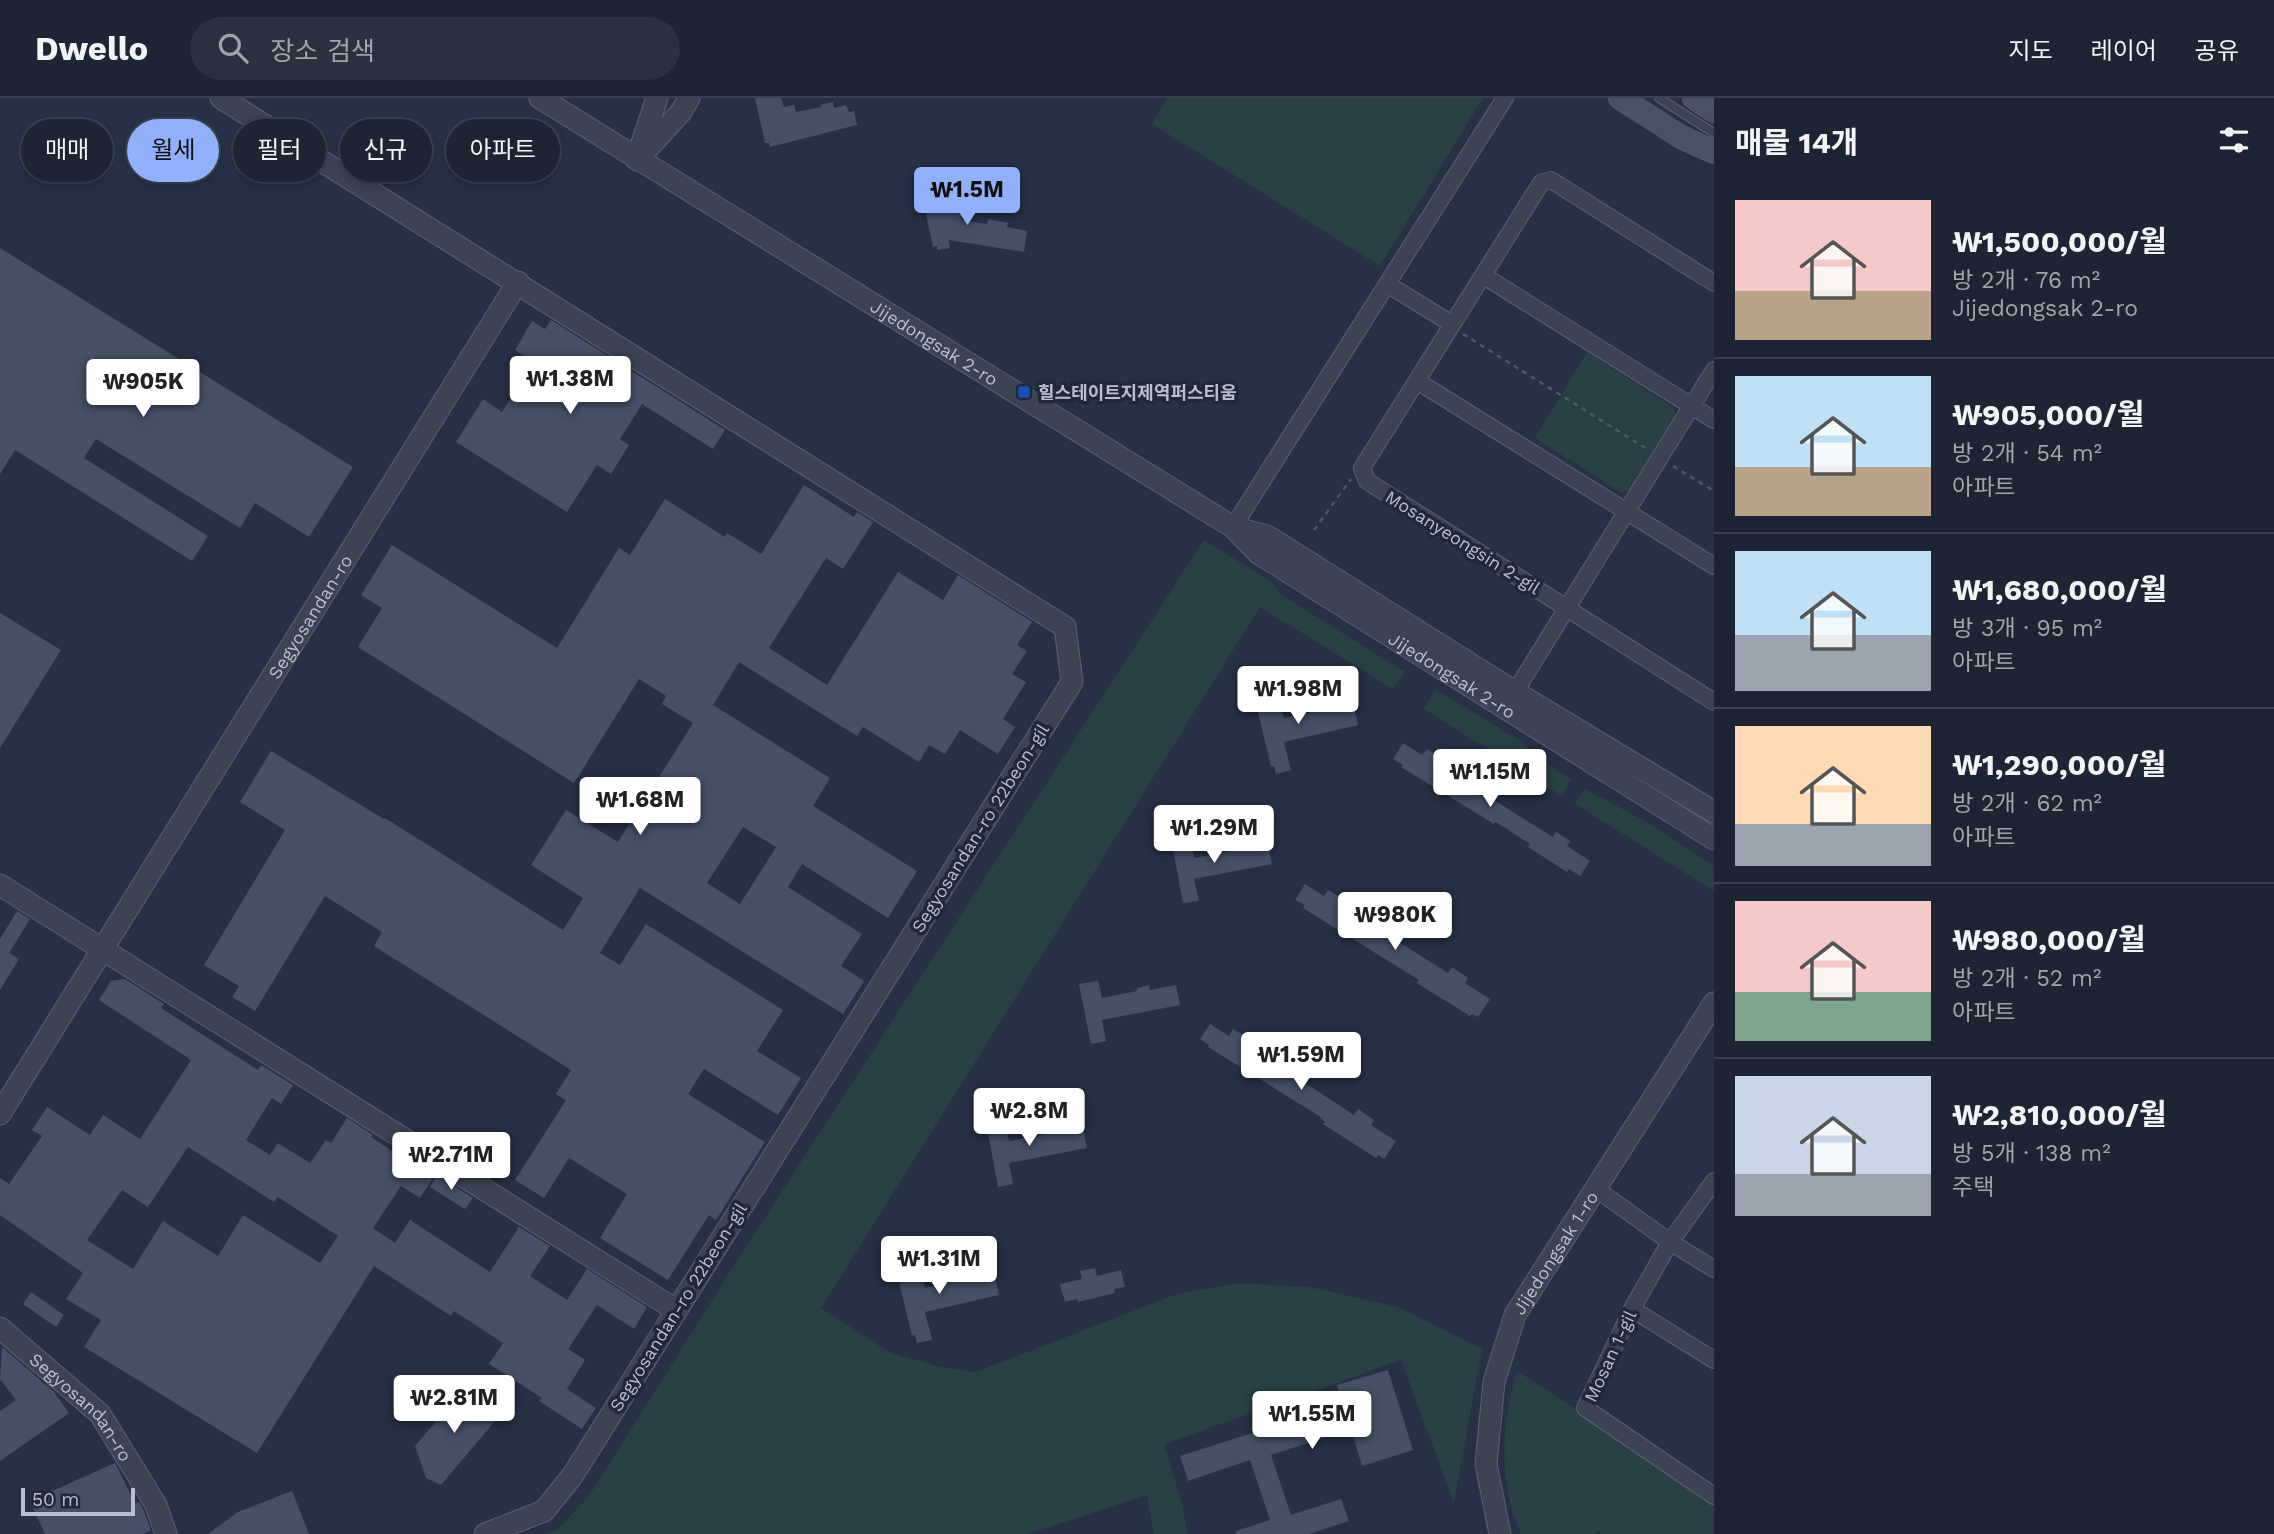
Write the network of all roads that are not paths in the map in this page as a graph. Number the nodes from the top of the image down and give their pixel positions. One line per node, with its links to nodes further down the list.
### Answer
1 (221, 98): 14 (street)
2 (540, 98): 12 (street, Jijedongsak 2-ro)
3 (657, 98): 12 (street)
4 (690, 98): 12 (street)
5 (1505, 98): 16 (street)
6 (1620, 98): 11 (main road)
7 (1659, 98): 10 (lane)
8 (1694, 98): 9 (main road)
9 (1714, 111)
10 (1714, 133)
11 (1714, 152)
12 (637, 160): 23 (street, Jijedongsak 2-ro)
13 (1484, 276): 15 (street); 17 (street); 20 (street)
14 (518, 282): 31 (street, Segyosandan-ro); 39 (street, Segyosandan-ro 22beon-gil)
15 (1714, 283)
16 (1387, 284): 17 (street); 23 (street)
17 (1458, 329): 19 (street)
18 (1714, 370): 20 (street)
19 (1417, 381): 22 (street); 25 (street, Mosanyeongsin 2-gil)
20 (1692, 406): 21 (street); 22 (street)
21 (1714, 420)
22 (1627, 511): 24 (street); 25 (street)
23 (1233, 527): 26 (street, Jijedongsak 2-ro); 29 (street, Jijedongsak 2-ro)
24 (1714, 566)
25 (1567, 608): 26 (street); 27 (street, Mosanyeongsin 2-gil)
26 (1515, 692): 28 (street, Jijedongsak 2-ro)
27 (1714, 702)
28 (1714, 812)
29 (1714, 839)
30 (0, 885): 31 (street)
31 (104, 950): 33 (street, Segyosandan-ro); 39 (street)
32 (1714, 1003): 35 (street, Jijedongsak 1-ro)
33 (0, 1114)
34 (1713, 1186): 36 (street, Mosan 1-gil)
35 (1595, 1188): 36 (street); 45 (street, Jijedongsak 1-ro)
36 (1670, 1242): 37 (street); 38 (street, Mosan 1-gil)
37 (1714, 1269)
38 (1632, 1309): 41 (street); 42 (street, Mosan 1-gil)
39 (676, 1310): 44 (street, Segyosandan-ro 22beon-gil)
40 (0, 1328): 43 (street, Segyosandan-ro)
41 (1714, 1360)
42 (1714, 1496)
43 (166, 1534)
44 (485, 1534)
45 (1500, 1534)

